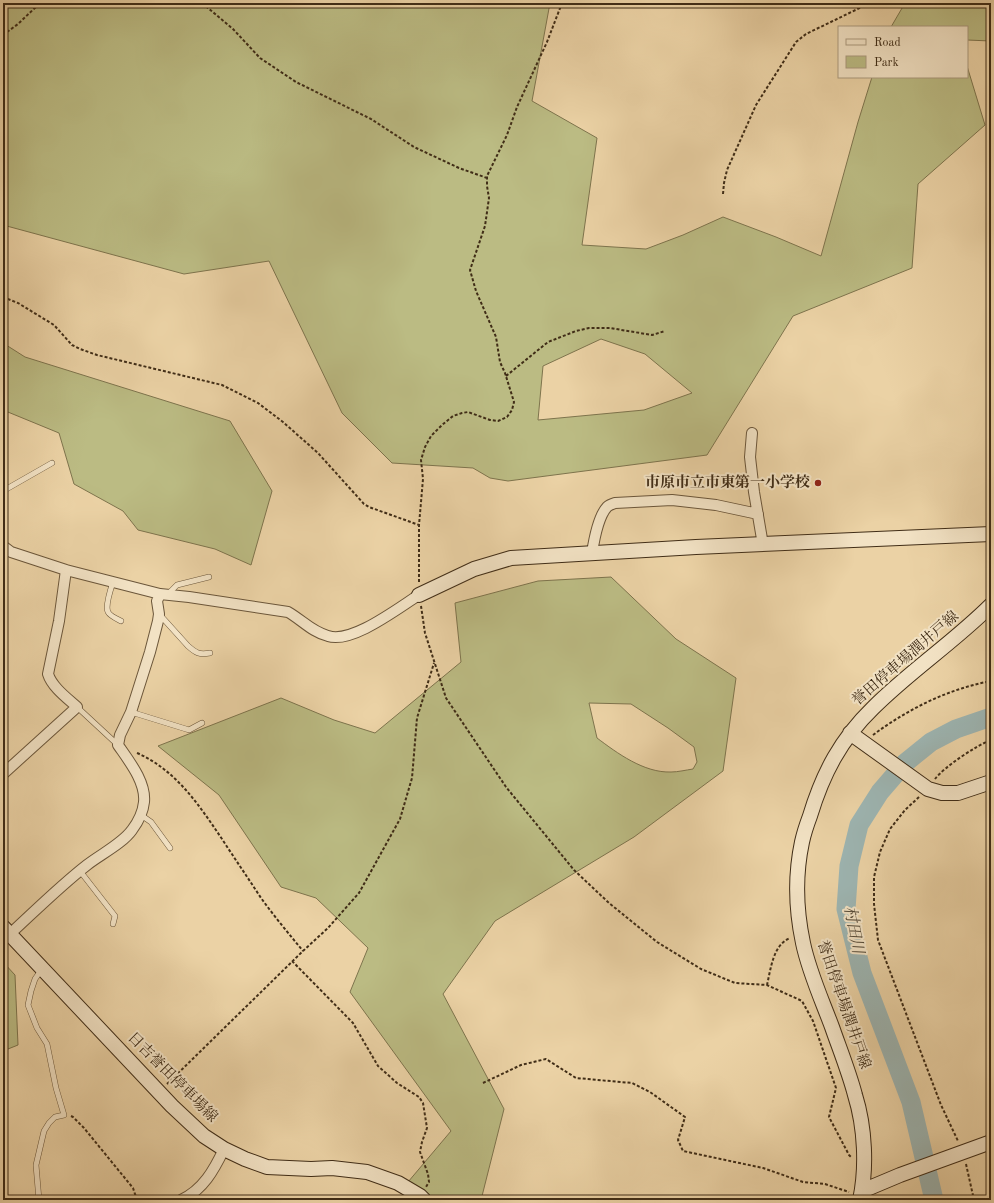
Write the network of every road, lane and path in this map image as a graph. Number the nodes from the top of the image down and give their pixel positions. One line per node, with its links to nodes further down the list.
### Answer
1 (40, 3): 5 (path)
2 (202, 3): 6 (path)
3 (562, 3): 6 (path)
4 (870, 3): 7 (path)
5 (3, 35)
6 (487, 178): 10 (path)
7 (724, 194)
8 (3, 297): 15 (path)
9 (665, 331): 10 (path)
10 (506, 376): 15 (path)
11 (752, 433): 14 (street)
12 (52, 463): 13 (lane)
13 (3, 491)
14 (758, 514): 17 (street); 19 (street)
15 (419, 525): 24 (path)
16 (991, 534): 17 (main road)
17 (763, 545): 19 (main road)
18 (3, 546): 20 (street)
19 (592, 553): 24 (main road)
20 (66, 570): 22 (street); 31 (street)
21 (209, 577): 23 (lane)
22 (113, 582): 23 (street); 27 (lane)
23 (163, 594): 24 (street); 26 (street)
24 (419, 595): 29 (path)
25 (991, 605): 34 (main road, 誉田停車場潤井戸線)
26 (159, 614): 28 (lane); 32 (street)
27 (122, 621)
28 (210, 653)
29 (434, 661): 47 (path); 50 (path)
30 (991, 681): 36 (path)
31 (77, 708): 37 (lane); 38 (street)
32 (131, 712): 33 (lane); 37 (street)
33 (202, 723)
34 (850, 733): 36 (main road); 46 (main road, 誉田停車場潤井戸線)
35 (991, 740): 40 (path)
36 (869, 743): 40 (main road)
37 (118, 745): 41 (street); 47 (path)
38 (3, 774)
39 (991, 782): 40 (main road)
40 (928, 789): 56 (path)
41 (141, 815): 42 (lane); 43 (street)
42 (170, 848)
43 (80, 871): 44 (lane); 45 (street)
44 (113, 924)
45 (6, 930): 49 (main road, 日吉誉田停車場線)
46 (802, 933): 50 (path); 57 (main road, 誉田停車場潤井戸線)
47 (303, 951): 48 (path)
48 (292, 961): 52 (path); 59 (path)
49 (42, 968): 52 (main road, 日吉誉田停車場線); 53 (lane)
50 (767, 985): 57 (path)
51 (482, 1083): 58 (path)
52 (159, 1092): 55 (main road, 日吉誉田停車場線)
53 (64, 1114): 60 (lane); 61 (path)
54 (991, 1142): 56 (main road)
55 (224, 1149): 59 (main road, 日吉誉田停車場線); 62 (street)
56 (963, 1152): 58 (main road); 63 (path)
57 (863, 1170): 58 (main road, 誉田停車場潤井戸線)
58 (861, 1196)
59 (422, 1199)
60 (39, 1200)
61 (136, 1200)
62 (181, 1200)
63 (974, 1200)

